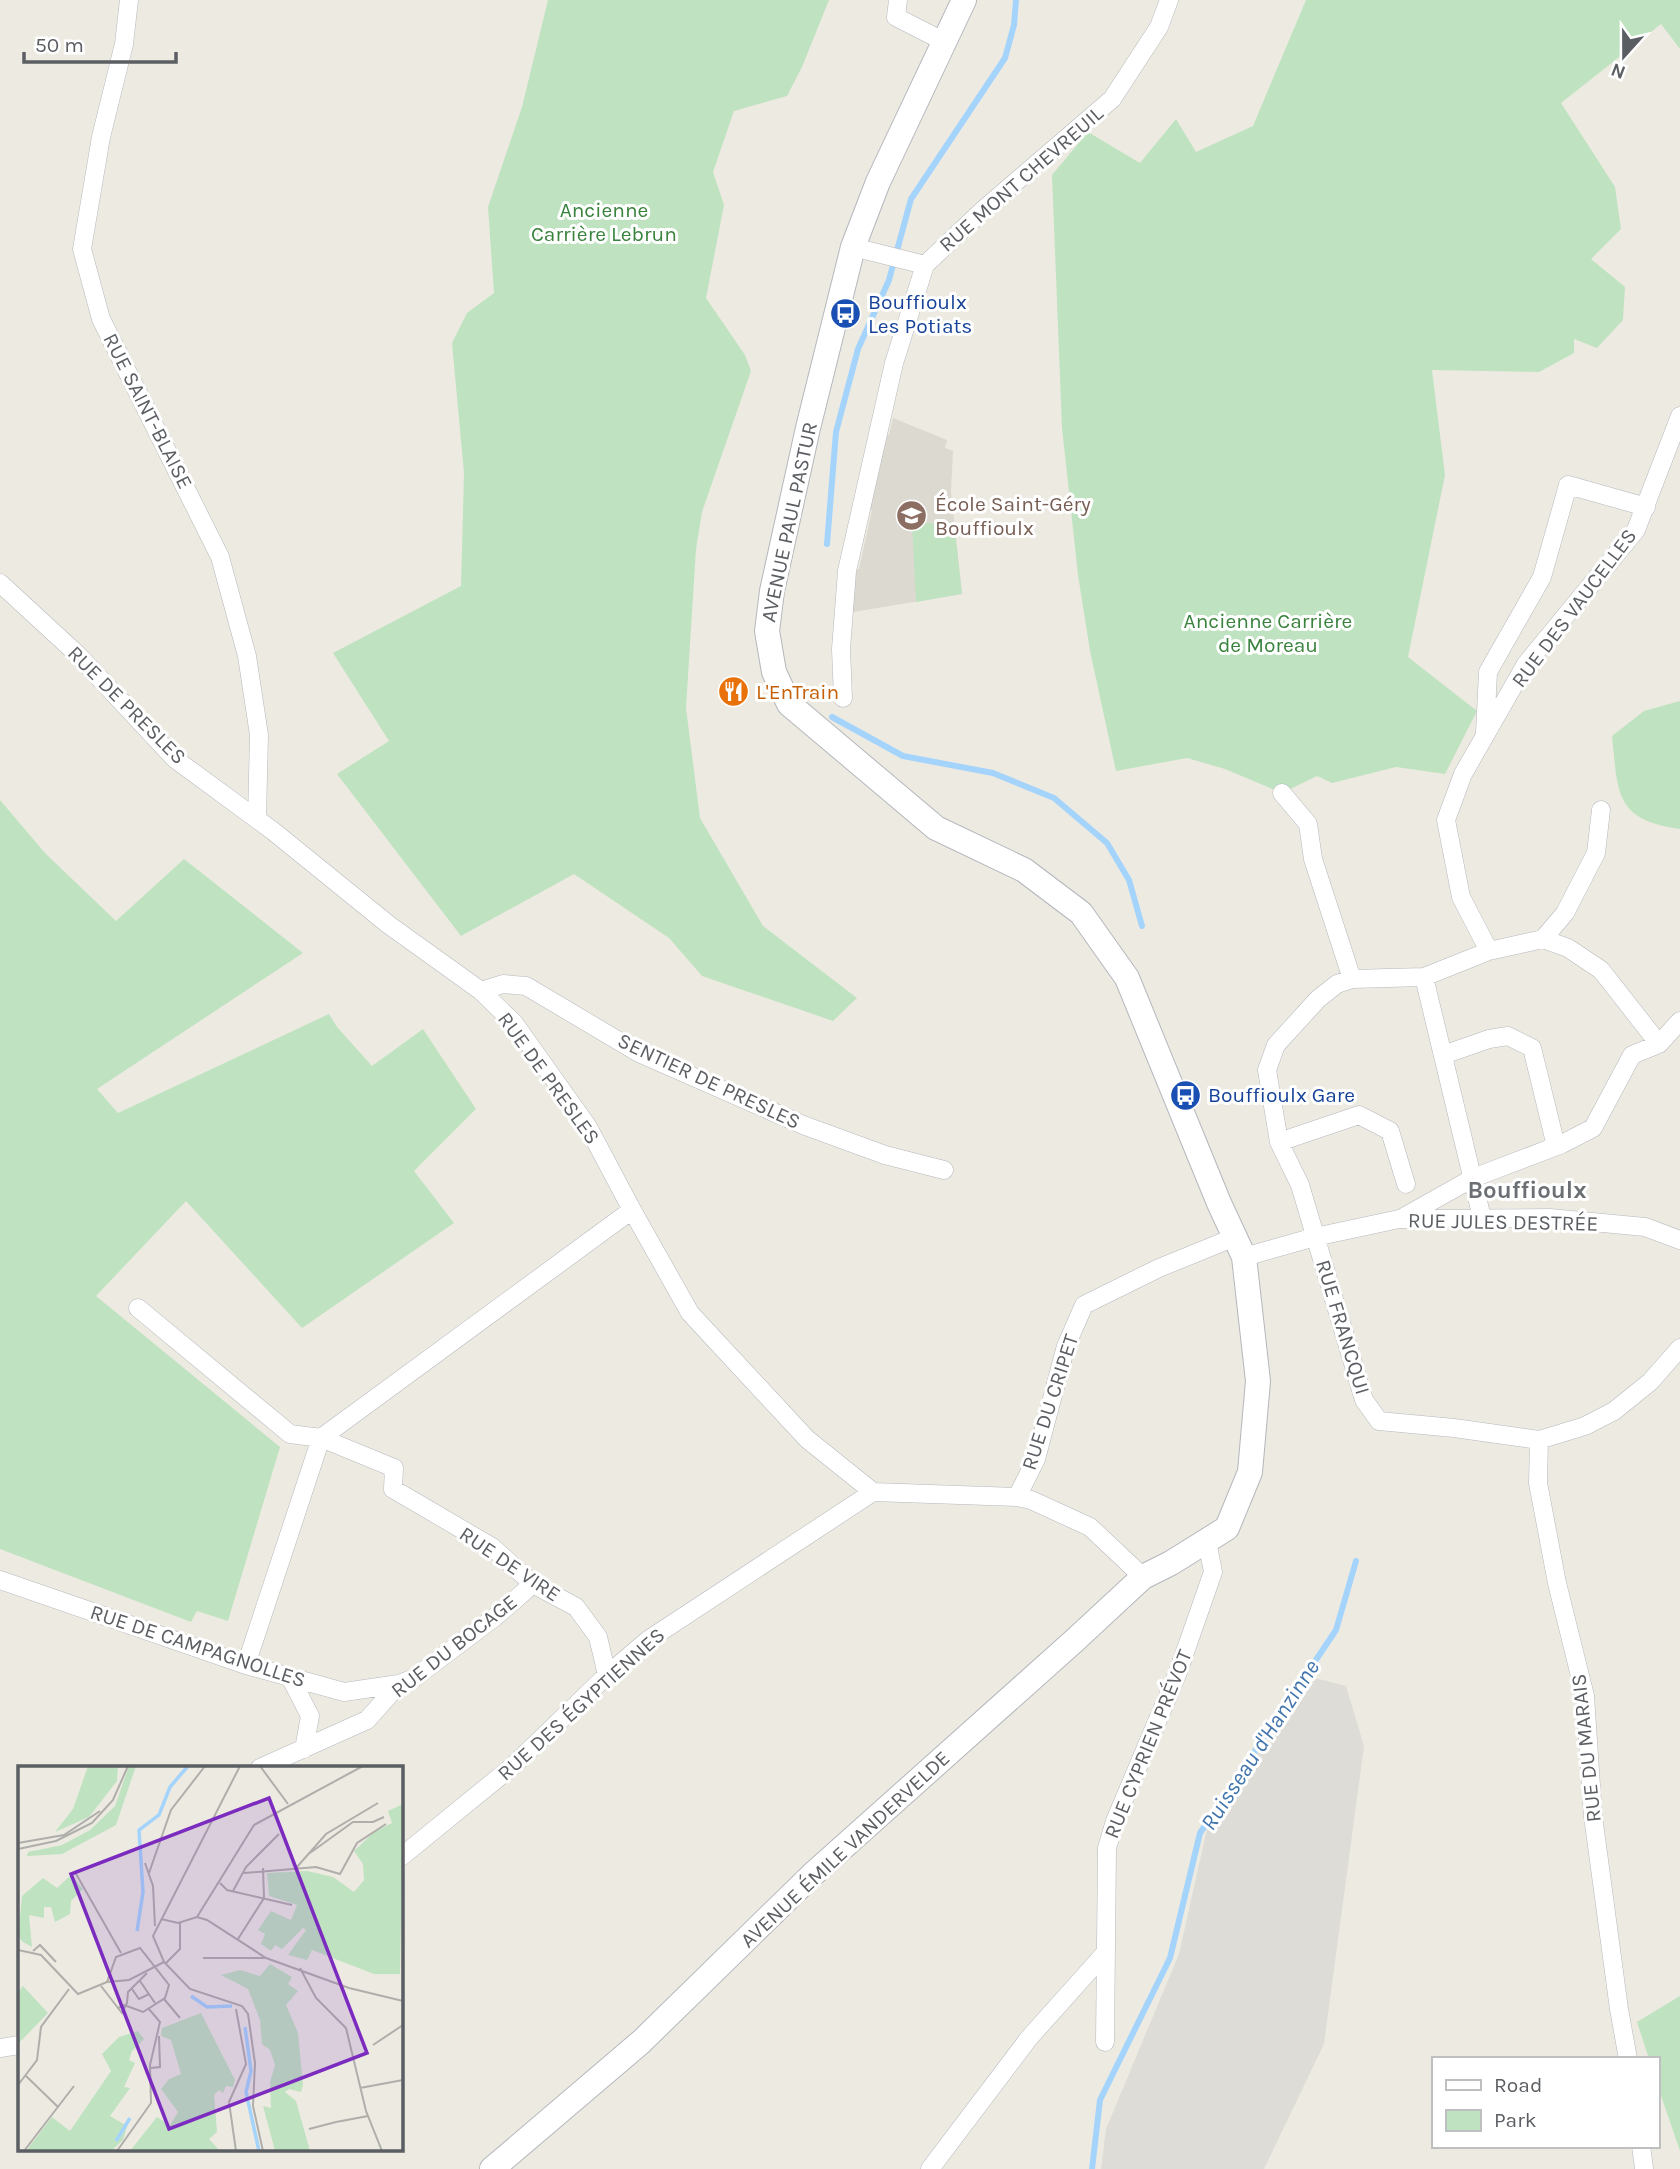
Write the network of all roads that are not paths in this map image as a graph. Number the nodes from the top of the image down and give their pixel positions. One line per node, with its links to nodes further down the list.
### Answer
1 (129, 0): 15 (street, RUE SAINT-BLAISE)
2 (898, 0): 5 (street)
3 (964, 0): 5 (main road, AVENUE PAUL PASTUR)
4 (1169, 0): 7 (street, RUE MONT CHEVREUIL)
5 (943, 41): 6 (main road, AVENUE PAUL PASTUR)
6 (853, 247): 7 (street); 35 (main road, AVENUE PAUL PASTUR)
7 (917, 263): 11 (street, RUE MONT CHEVREUIL)
8 (1680, 416): 9 (street, RUE DES VAUCELLES)
9 (1646, 507): 12 (street, RUE DES VAUCELLES); 12 (street)
10 (0, 583): 15 (street, RUE DE PRESLES)
11 (843, 698)
12 (1485, 737): 17 (street, RUE DES VAUCELLES)
13 (1282, 793): 19 (street)
14 (1601, 810): 16 (street)
15 (257, 819): 20 (street, RUE DE PRESLES)
16 (1543, 939): 17 (street); 23 (street)
17 (1489, 951): 18 (street)
18 (1424, 977): 19 (street); 24 (street)
19 (1352, 979): 25 (street, RUE FRANCQUI)
20 (481, 991): 27 (street, SENTIER DE PRESLES); 30 (street, RUE DE PRESLES)
21 (1680, 1021): 23 (street)
22 (1680, 1042): 23 (street)
23 (1659, 1044): 26 (street)
24 (1443, 1055): 26 (street); 28 (street)
25 (1279, 1142): 29 (street); 33 (street, RUE FRANCQUI)
26 (1556, 1146): 28 (street)
27 (944, 1170)
28 (1473, 1178): 31 (street); 32 (street)
29 (1406, 1184)
30 (632, 1210): 38 (street); 40 (street, RUE DE PRESLES)
31 (1482, 1218): 32 (street, RUE JULES DESTRÉE); 34 (street, RUE JULES DESTRÉE)
32 (1399, 1219): 33 (street, RUE JULES DESTRÉE)
33 (1315, 1237): 35 (street, RUE JULES DESTRÉE); 39 (street, RUE FRANCQUI)
34 (1680, 1240)
35 (1240, 1247): 41 (street, RUE DU CRIPET); 42 (main road, AVENUE PAUL PASTUR)
36 (138, 1308): 38 (street, RUE DE VIRE)
37 (1680, 1348): 39 (street)
38 (321, 1438): 45 (street, RUE DE VIRE); 46 (street)
39 (1539, 1440): 57 (street, RUE DU MARAIS)
40 (873, 1492): 41 (street); 47 (street, RUE DES ÉGYPTIENNES)
41 (1017, 1497): 43 (street)
42 (1207, 1541): 43 (main road, AVENUE ÉMILE VANDERVELDE); 53 (street, RUE CYPRIEN PRÉVOT)
43 (1143, 1577): 60 (main road, AVENUE ÉMILE VANDERVELDE)
44 (0, 1580): 46 (street, RUE DE CAMPAGNOLLES)
45 (533, 1584): 47 (street, RUE DE VIRE); 49 (street, RUE DU BOCAGE)
46 (246, 1665): 48 (street, RUE DE CAMPAGNOLLES)
47 (607, 1675): 52 (street, RUE DES ÉGYPTIENNES)
48 (290, 1677): 49 (street, RUE DE CAMPAGNOLLES); 50 (street)
49 (399, 1684): 50 (street, RUE DU BOCAGE)
50 (304, 1749): 51 (street, RUE DU BOCAGE)
51 (265, 1766)
52 (402, 1856)
53 (1106, 1952): 54 (street, RUE CYPRIEN PRÉVOT); 61 (street)
54 (1105, 2042)
55 (18, 2045): 56 (street)
56 (0, 2048)
57 (1628, 2057)
58 (1641, 2148): 59 (street)
59 (1644, 2168)
60 (492, 2169)
61 (930, 2169)

